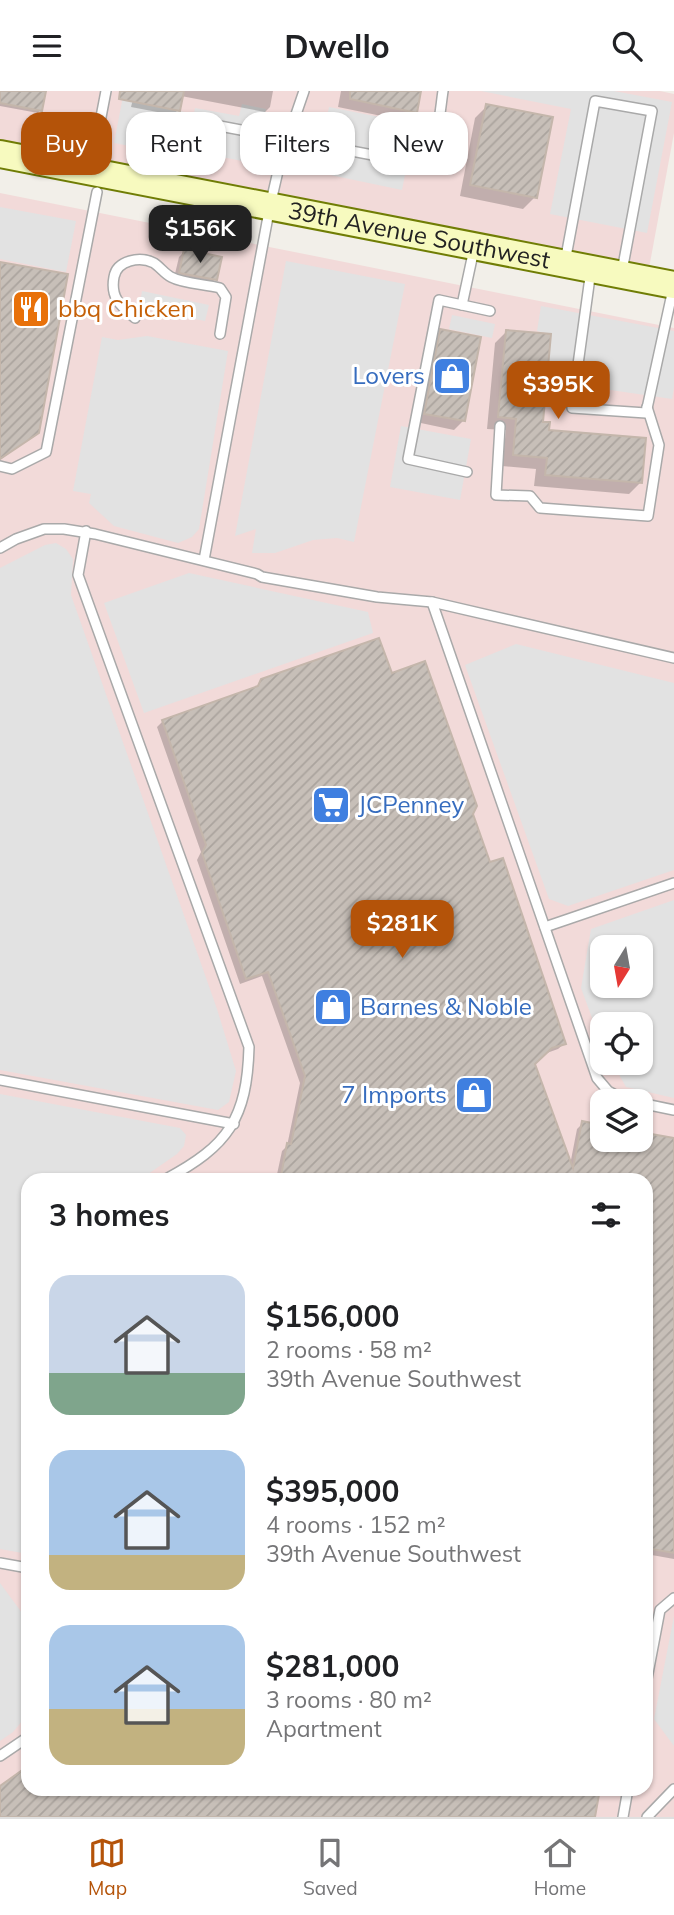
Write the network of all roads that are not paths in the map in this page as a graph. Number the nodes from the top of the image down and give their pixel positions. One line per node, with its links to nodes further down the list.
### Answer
1 (106, 91): 8 (lane)
2 (304, 91): 4 (lane)
3 (443, 91): 5 (lane)
4 (297, 112)
5 (355, 152)
6 (0, 154): 8 (main road, 39th Avenue Southwest)
7 (278, 175): 9 (lane)
8 (94, 181): 9 (main road, 39th Avenue Southwest); 21 (lane)
9 (270, 206): 10 (main road, 39th Avenue Southwest); 25 (lane)
10 (474, 246): 11 (main road, 39th Avenue Southwest); 15 (lane)
11 (564, 263): 12 (main road, 39th Avenue Southwest); 13 (lane)
12 (592, 269): 13 (main road, 39th Avenue Southwest); 19 (lane)
13 (622, 274): 14 (main road, 39th Avenue Southwest)
14 (674, 285): 19 (lane)
15 (462, 305): 16 (lane); 22 (lane)
16 (490, 311)
17 (135, 318): 18 (lane)
18 (220, 334)
19 (647, 407): 20 (lane)
20 (500, 426)
21 (0, 466)
22 (467, 473)
23 (86, 531): 24 (lane); 25 (lane); 34 (lane)
24 (0, 548)
25 (204, 560): 26 (lane)
26 (432, 602): 27 (lane); 29 (lane)
27 (674, 658)
28 (674, 883): 29 (lane)
29 (545, 927): 31 (lane)
30 (0, 1080): 34 (lane)
31 (606, 1089)
32 (653, 1105): 33 (lane)
33 (674, 1109)
34 (234, 1124): 35 (lane)
35 (176, 1173)
36 (0, 1563): 37 (lane)
37 (21, 1567)
38 (674, 1598): 39 (lane)
39 (653, 1647)
40 (21, 1742): 41 (lane)
41 (0, 1756)
42 (674, 1789): 45 (lane)
43 (627, 1796): 44 (lane)
44 (623, 1817)
45 (647, 1817)

